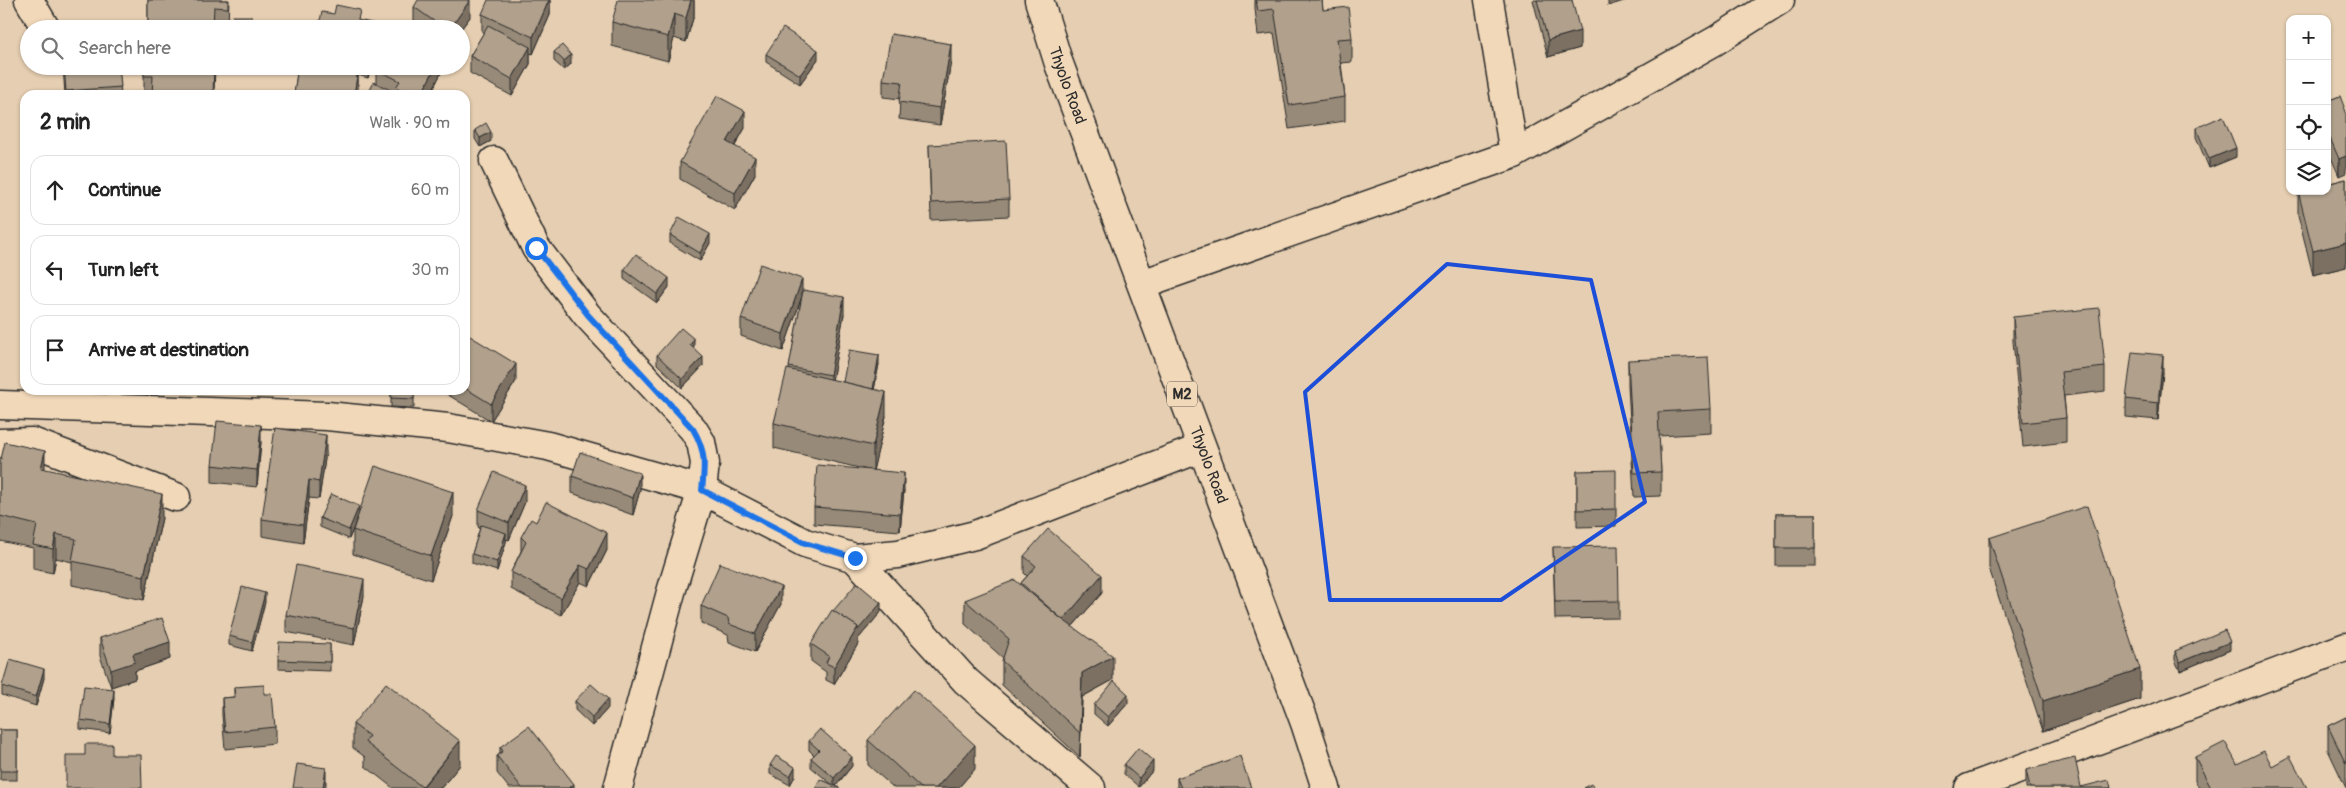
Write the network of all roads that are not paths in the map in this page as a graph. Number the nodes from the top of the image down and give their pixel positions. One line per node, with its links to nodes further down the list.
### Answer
1 (30, 0): 5 (main road)
2 (1040, 0): 8 (main road, Thyolo Road / M2)
3 (1488, 0): 6 (main road)
4 (1780, 0): 6 (main road)
5 (41, 20)
6 (1514, 154): 8 (main road)
7 (494, 161): 12 (main road)
8 (1142, 284): 11 (main road, Thyolo Road / M2)
9 (0, 405): 12 (main road)
10 (0, 443): 13 (main road)
11 (1201, 448): 14 (main road); 18 (main road, Thyolo Road / M2)
12 (702, 490): 14 (main road); 16 (main road)
13 (176, 497)
14 (855, 558): 17 (main road)
15 (2346, 647): 19 (main road)
16 (618, 788)
17 (1091, 788)
18 (1326, 788)
19 (1969, 788)

